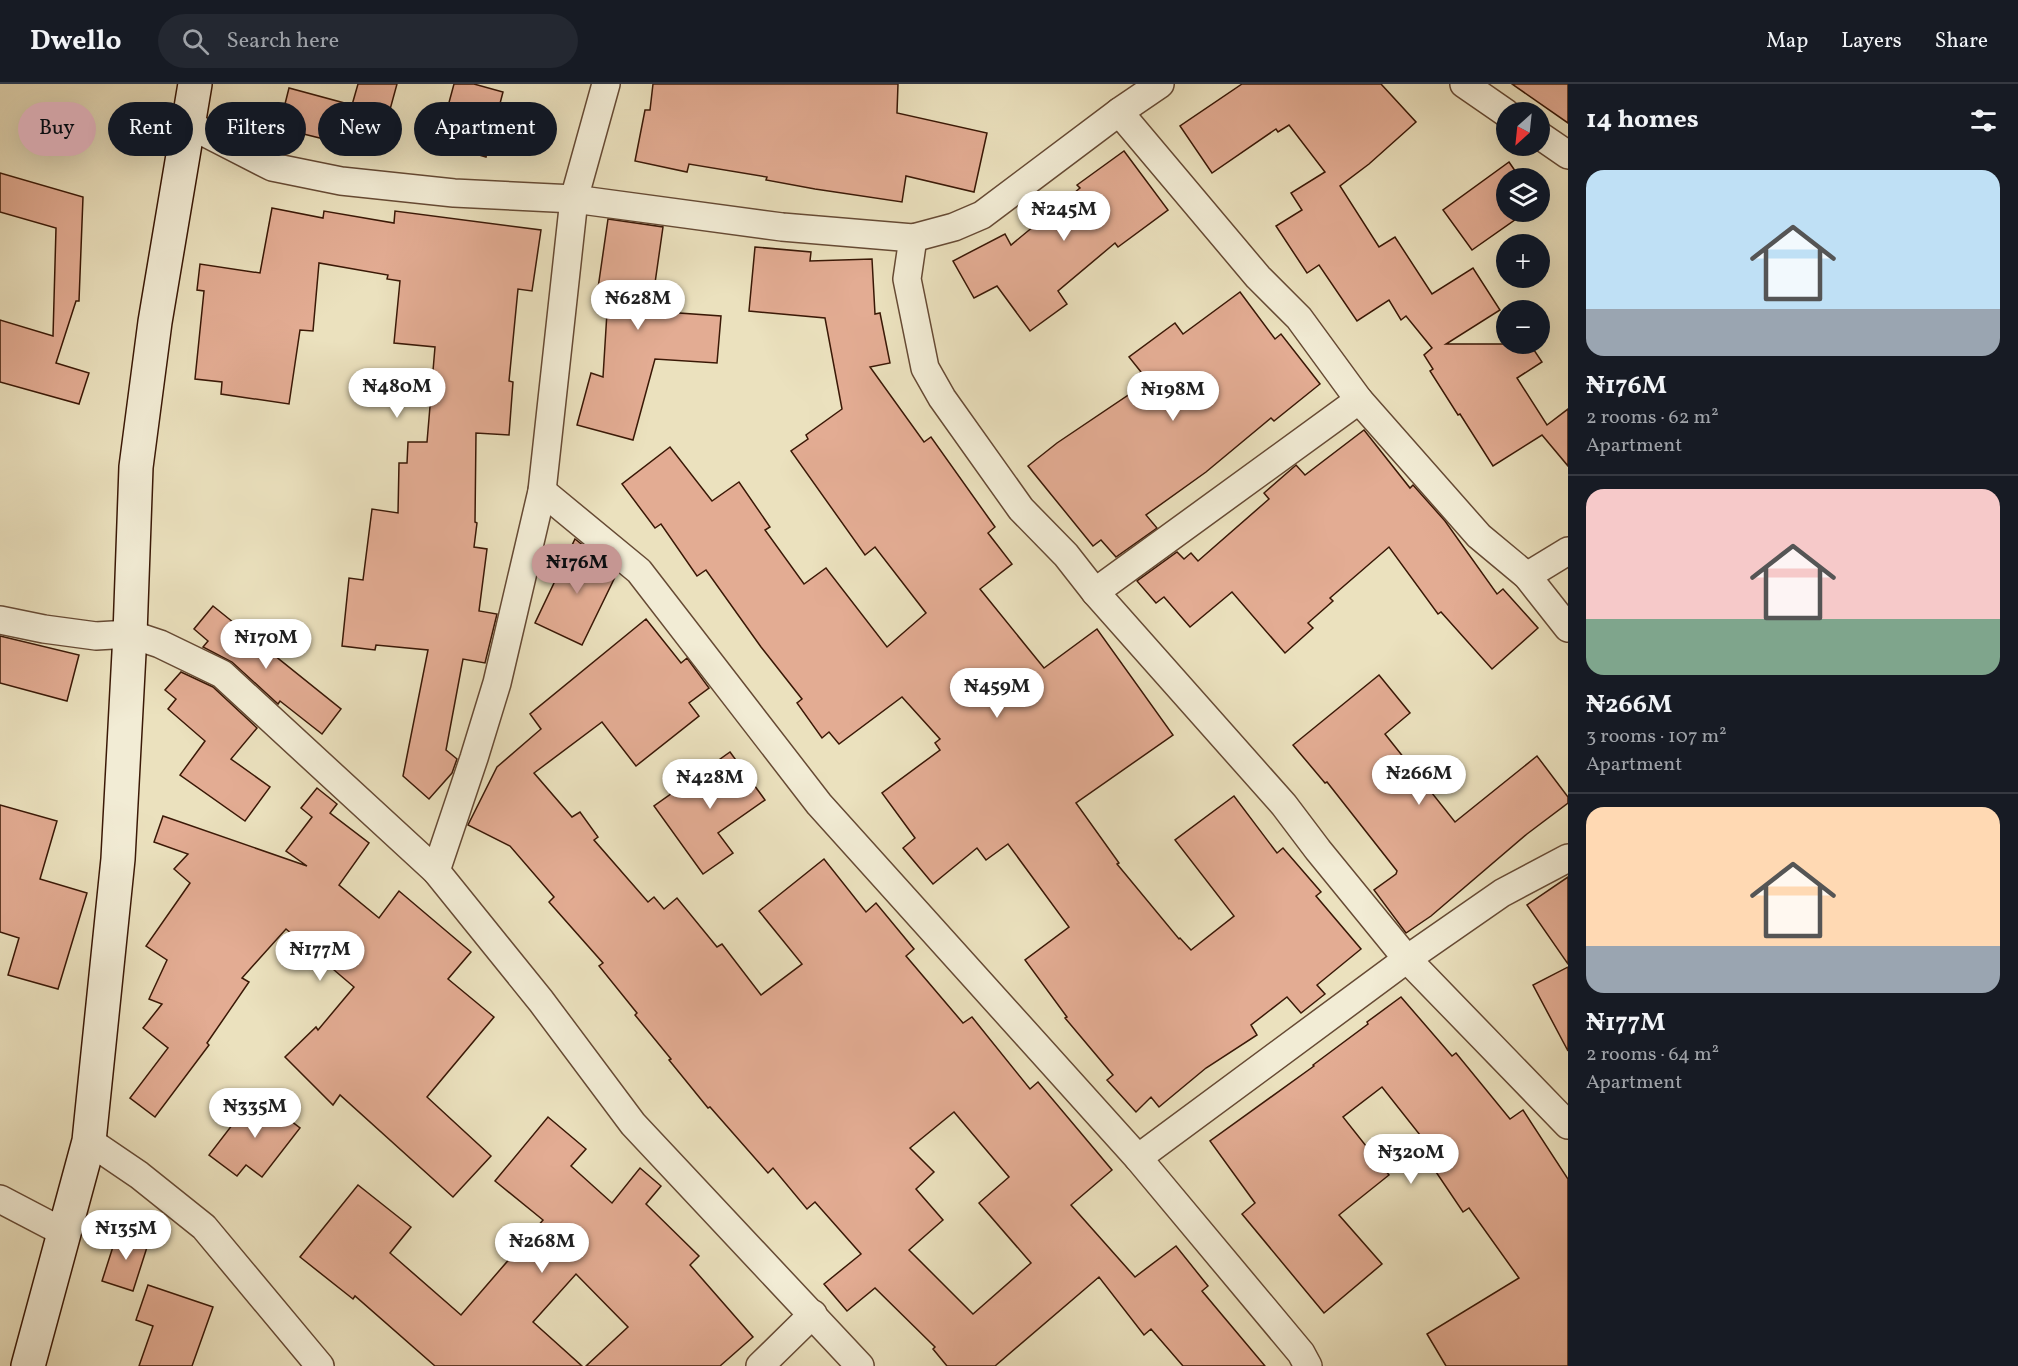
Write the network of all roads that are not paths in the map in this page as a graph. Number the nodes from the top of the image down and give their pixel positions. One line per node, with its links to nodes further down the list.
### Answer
1 (195, 84): 5 (main road)
2 (606, 84): 12 (street)
3 (1160, 84): 7 (street)
4 (1464, 84): 6 (street)
5 (192, 102)
6 (1496, 106)
7 (1119, 112): 13 (street); 14 (street)
8 (193, 127): 12 (street)
9 (1550, 143): 10 (street)
10 (1568, 155)
11 (183, 156): 21 (main road)
12 (574, 199): 13 (street); 15 (street)
13 (914, 238): 18 (street)
14 (1359, 400): 17 (street); 18 (street)
15 (542, 491): 23 (street); 27 (street)
16 (1568, 551): 17 (street)
17 (1527, 576): 20 (street)
18 (1095, 592): 24 (street)
19 (0, 621): 21 (street)
20 (1568, 627)
21 (130, 634): 23 (street); 26 (main road)
22 (1568, 858): 24 (street)
23 (436, 871): 30 (street)
24 (1407, 959): 25 (street); 27 (street)
25 (1568, 1125)
26 (89, 1141): 29 (main road); 32 (street)
27 (1138, 1158): 35 (street)
28 (0, 1199): 29 (street)
29 (63, 1232): 31 (main road)
30 (813, 1314): 33 (street); 34 (street)
31 (28, 1366)
32 (320, 1366)
33 (760, 1366)
34 (860, 1366)
35 (1308, 1366)

